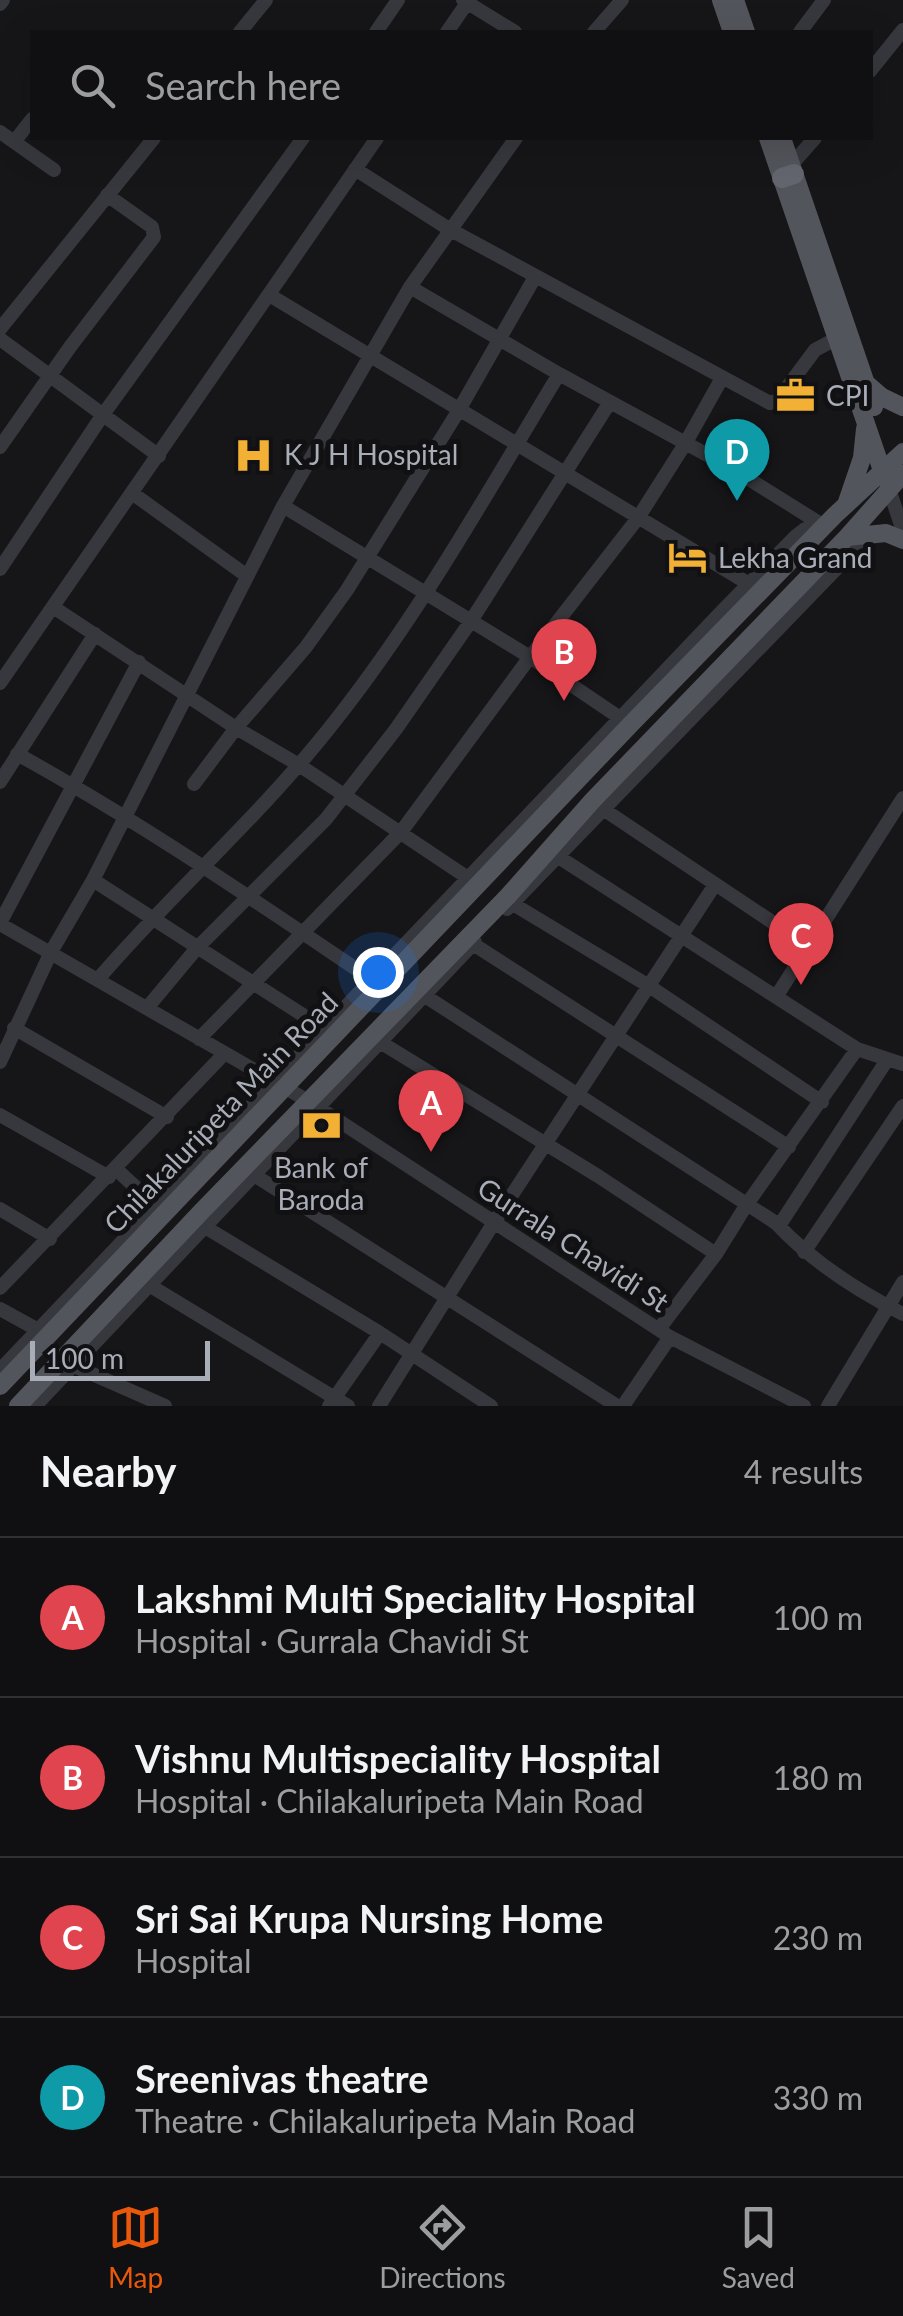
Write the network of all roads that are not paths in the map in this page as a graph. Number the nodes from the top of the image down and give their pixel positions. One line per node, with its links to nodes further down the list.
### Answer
1 (266, 0): 8 (street)
2 (398, 0): 9 (street)
3 (622, 0): 12 (street)
4 (721, 0): 13 (main road)
5 (736, 0): 14 (main road)
6 (824, 0): 15 (street)
7 (465, 1): 10 (street); 11 (street)
8 (242, 30)
9 (377, 30)
10 (448, 30)
11 (513, 30)
12 (596, 30)
13 (731, 30)
14 (745, 30)
15 (802, 30)
16 (903, 30): 17 (street)
17 (873, 67)
18 (30, 121): 27 (street)
19 (0, 132): 27 (street)
20 (152, 140): 31 (street)
21 (302, 140): 48 (street)
22 (376, 140): 29 (street)
23 (515, 140): 32 (street)
24 (769, 140): 30 (main road)
25 (782, 140): 30 (main road)
26 (813, 140): 30 (street)
27 (14, 142): 28 (street)
28 (54, 170)
29 (356, 170): 32 (street); 35 (street)
30 (789, 172): 37 (main road)
31 (107, 195): 36 (street); 42 (street)
32 (448, 229): 33 (street); 34 (street)
33 (534, 277): 39 (street); 43 (street)
34 (410, 287): 39 (street); 40 (street)
35 (271, 296): 40 (street); 53 (street)
36 (0, 329)
37 (843, 335): 43 (street); 44 (main road); 49 (main road)
38 (0, 338): 42 (street)
39 (501, 338): 41 (street); 47 (street)
40 (369, 356): 47 (street); 58 (street)
41 (559, 374): 45 (street); 50 (street)
42 (49, 376): 48 (street); 52 (street)
43 (722, 378): 51 (street)
44 (866, 384): 46 (main road); 55 (main road)
45 (610, 402): 51 (street); 54 (street)
46 (903, 406)
47 (459, 410): 50 (street); 65 (street)
48 (102, 416): 53 (street); 66 (street)
49 (866, 420): 55 (main road); 57 (main road)
50 (516, 444): 54 (street); 69 (street)
51 (685, 444): 59 (street); 60 (street)
52 (0, 447)
53 (159, 456): 56 (street)
54 (564, 473): 59 (street); 71 (street)
55 (896, 473): 57 (main road, Chilakaluripeta Main Road); 61 (street); 63 (main road, Chilakaluripeta Main Road)
56 (132, 493): 67 (street); 70 (street)
57 (846, 505): 60 (main road, Chilakaluripeta Main Road)
58 (283, 506): 65 (street); 67 (street)
59 (638, 518): 68 (street); 73 (street)
60 (825, 525): 68 (street); 77 (main road, Chilakaluripeta Main Road)
61 (903, 531)
62 (871, 533): 63 (main road); 64 (main road); 86 (street)
63 (847, 538): 124 (main road, Chilakaluripeta Main Road)
64 (903, 540)
65 (368, 558): 69 (street); 78 (street)
66 (0, 569)
67 (247, 576): 76 (street)
68 (749, 584): 77 (street)
69 (426, 593): 71 (street); 80 (street)
70 (53, 607): 72 (street); 75 (street)
71 (471, 621): 73 (street); 84 (street)
72 (95, 634): 74 (street); 79 (street)
73 (530, 657): 77 (street); 88 (street)
74 (139, 662): 76 (street); 82 (street)
75 (0, 684)
76 (186, 692): 78 (street); 87 (street)
77 (626, 722): 91 (street); 121 (main road, Chilakaluripeta Main Road)
78 (236, 728): 80 (street); 83 (street)
79 (16, 754): 81 (street); 82 (street)
80 (299, 765): 84 (street); 90 (street)
81 (0, 782)
82 (73, 784): 87 (street); 97 (street)
83 (194, 784)
84 (343, 796): 88 (street); 94 (street)
85 (903, 798): 101 (street)
86 (603, 809): 89 (street); 93 (street)
87 (124, 816): 90 (street); 92 (street)
88 (401, 832): 91 (street); 98 (street)
89 (557, 856): 95 (street); 99 (street)
90 (204, 868): 94 (street); 96 (street)
91 (468, 878): 105 (street)
92 (93, 880): 96 (street); 103 (street)
93 (714, 886): 99 (street); 101 (street)
94 (248, 897): 98 (street); 102 (street)
95 (512, 904): 100 (street); 107 (street)
96 (151, 918): 102 (street); 104 (street)
97 (0, 923): 103 (street, Gurrala Chavidi St)
98 (303, 934): 105 (street); 106 (street)
99 (682, 935): 107 (street); 109 (street)
100 (473, 944): 108 (street); 113 (street)
101 (808, 946): 109 (street)
102 (197, 948): 106 (street); 110 (street)
103 (51, 952): 104 (street, Gurrala Chavidi St); 111 (street)
104 (99, 978): 110 (street, Gurrala Chavidi St)
105 (371, 980): 112 (street)
106 (253, 984): 112 (street); 114 (street)
107 (650, 986): 113 (street); 123 (street)
108 (425, 996): 115 (street); 122 (street)
109 (776, 997): 116 (street)
110 (147, 1008): 114 (street, Gurrala Chavidi St)
111 (14, 1028): 119 (street); 127 (street)
112 (322, 1028): 121 (street)
113 (617, 1036): 122 (street); 129 (street)
114 (199, 1039): 117 (street, Gurrala Chavidi St)
115 (380, 1042): 124 (street); 128 (street)
116 (858, 1049): 118 (street); 123 (street)
117 (224, 1054): 121 (street, Gurrala Chavidi St); 127 (street)
118 (887, 1060): 120 (street); 136 (street)
119 (0, 1062)
120 (903, 1064)
121 (277, 1085): 124 (street, Gurrala Chavidi St); 133 (street); 153 (main road, Chilakaluripeta Main Road)
122 (580, 1095): 128 (street); 132 (street)
123 (822, 1102): 129 (street)
124 (314, 1105): 131 (street); 135 (street, Gurrala Chavidi St); 155 (main road, Chilakaluripeta Main Road)
125 (903, 1106): 139 (street)
126 (0, 1115): 130 (street)
127 (167, 1117): 130 (street)
128 (547, 1145): 135 (street); 140 (street)
129 (789, 1147): 132 (street)
130 (113, 1174): 133 (street); 138 (street)
131 (254, 1174): 137 (street); 144 (street)
132 (747, 1204): 136 (street); 140 (street)
133 (157, 1207): 147 (street)
134 (0, 1209): 138 (street)
135 (493, 1224): 144 (street); 149 (street, Gurrala Chavidi St)
136 (779, 1226): 139 (street)
137 (205, 1228): 142 (street); 148 (street)
138 (50, 1239): 143 (street)
139 (804, 1252): 146 (street)
140 (716, 1254): 149 (street)
141 (903, 1282): 146 (street)
142 (149, 1285): 151 (street); 154 (street)
143 (0, 1288)
144 (450, 1298): 150 (street); 160 (street)
145 (0, 1309): 147 (street)
146 (896, 1311): 162 (street)
147 (40, 1330): 152 (street)
148 (380, 1333): 150 (street); 154 (street)
149 (664, 1333): 160 (street); 161 (street, Gurrala Chavidi St)
150 (413, 1354): 158 (street); 159 (street)
151 (72, 1366): 156 (street); 157 (street)
152 (0, 1370)
153 (0, 1386)
154 (337, 1403)
155 (18, 1406)
156 (36, 1406)
157 (165, 1406)
158 (379, 1406)
159 (491, 1406)
160 (620, 1406)
161 (804, 1406)
162 (828, 1406)

